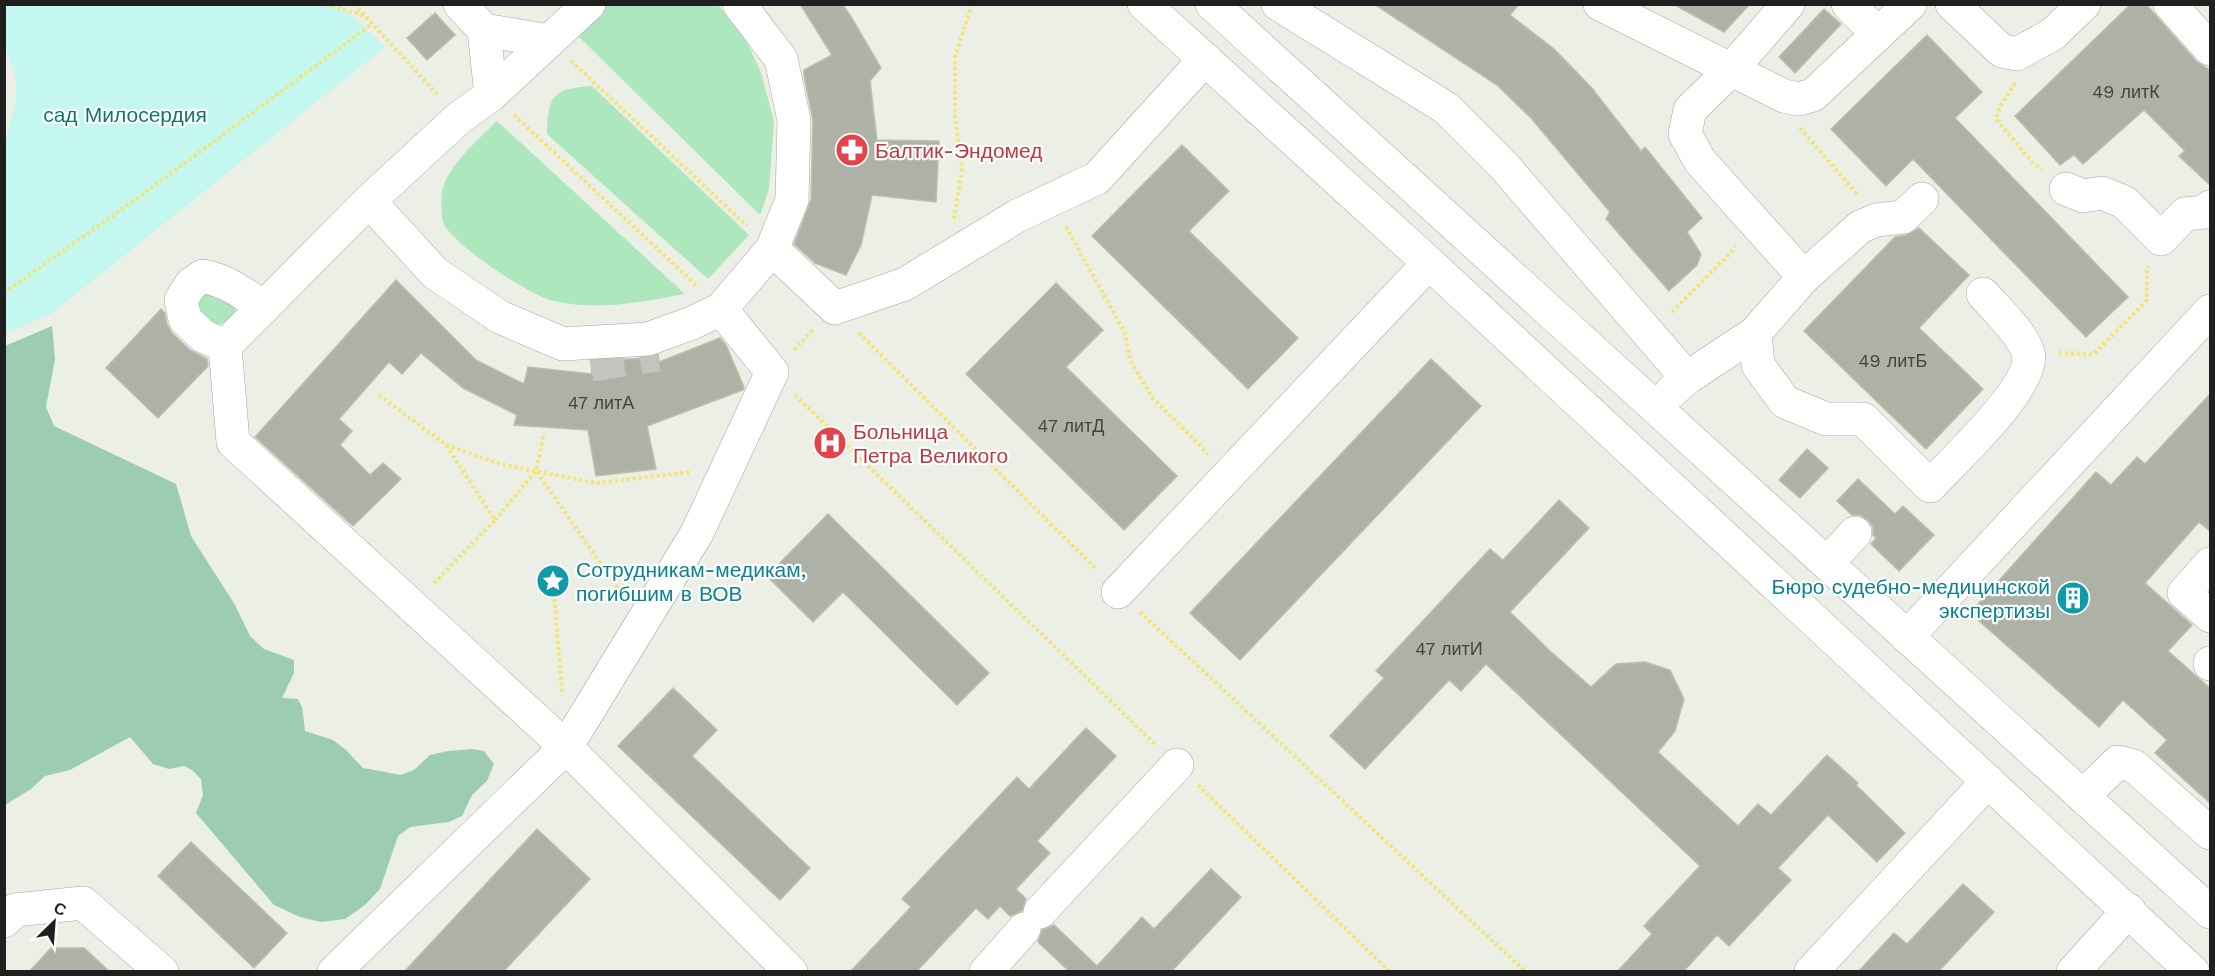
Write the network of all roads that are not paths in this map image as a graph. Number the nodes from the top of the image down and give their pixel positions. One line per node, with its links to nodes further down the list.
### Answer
1 (460, 4): 14 (lane)
2 (589, 4): 16 (lane)
3 (739, 4): 25 (lane)
4 (1144, 4): 18 (lane)
5 (1212, 4): 39 (lane)
6 (1278, 4): 38 (lane)
7 (1600, 4): 19 (lane)
8 (1788, 4): 19 (lane)
9 (1848, 4): 15 (lane)
10 (1910, 4): 15 (lane)
11 (1952, 4): 12 (lane)
12 (2084, 4)
13 (2170, 4): 17 (lane)
14 (484, 30): 16 (lane); 20 (lane)
15 (1878, 34): 19 (lane)
16 (549, 41): 20 (lane)
17 (2211, 49)
18 (1205, 60): 25 (lane); 26 (lane)
19 (1730, 71): 27 (lane)
20 (491, 95): 23 (lane)
21 (2066, 189): 24 (lane)
22 (1922, 199): 27 (lane)
23 (369, 201): 29 (lane); 33 (lane)
24 (2211, 207)
25 (772, 249): 30 (lane)
26 (1429, 263): 43 (lane); 48 (lane)
27 (1804, 277): 34 (lane)
28 (1983, 294): 34 (lane)
29 (263, 308): 35 (lane); 35 (lane)
30 (721, 309): 32 (lane); 46 (lane)
31 (2211, 311): 45 (lane)
32 (692, 323): 33 (lane); 36 (lane)
33 (532, 331): 37 (lane)
34 (1755, 333): 38 (lane)
35 (225, 346): 46 (lane)
36 (658, 355)
37 (591, 365)
38 (1687, 378): 39 (lane)
39 (1655, 408): 41 (lane)
40 (1856, 534): 41 (lane)
41 (1828, 562): 45 (lane)
42 (2211, 564): 44 (lane)
43 (1118, 592)
44 (2211, 616)
45 (1907, 637): 49 (lane)
46 (566, 747): 55 (lane); 56 (lane)
47 (1177, 765): 57 (lane)
48 (1988, 781): 51 (lane); 58 (lane)
49 (2083, 796): 50 (lane); 52 (lane)
50 (2211, 833)
51 (2129, 910): 59 (lane); 60 (lane)
52 (2211, 912)
53 (4, 921): 54 (lane)
54 (162, 972)
55 (334, 972)
56 (791, 972)
57 (986, 972)
58 (1811, 972)
59 (2073, 972)
60 (2193, 972)

